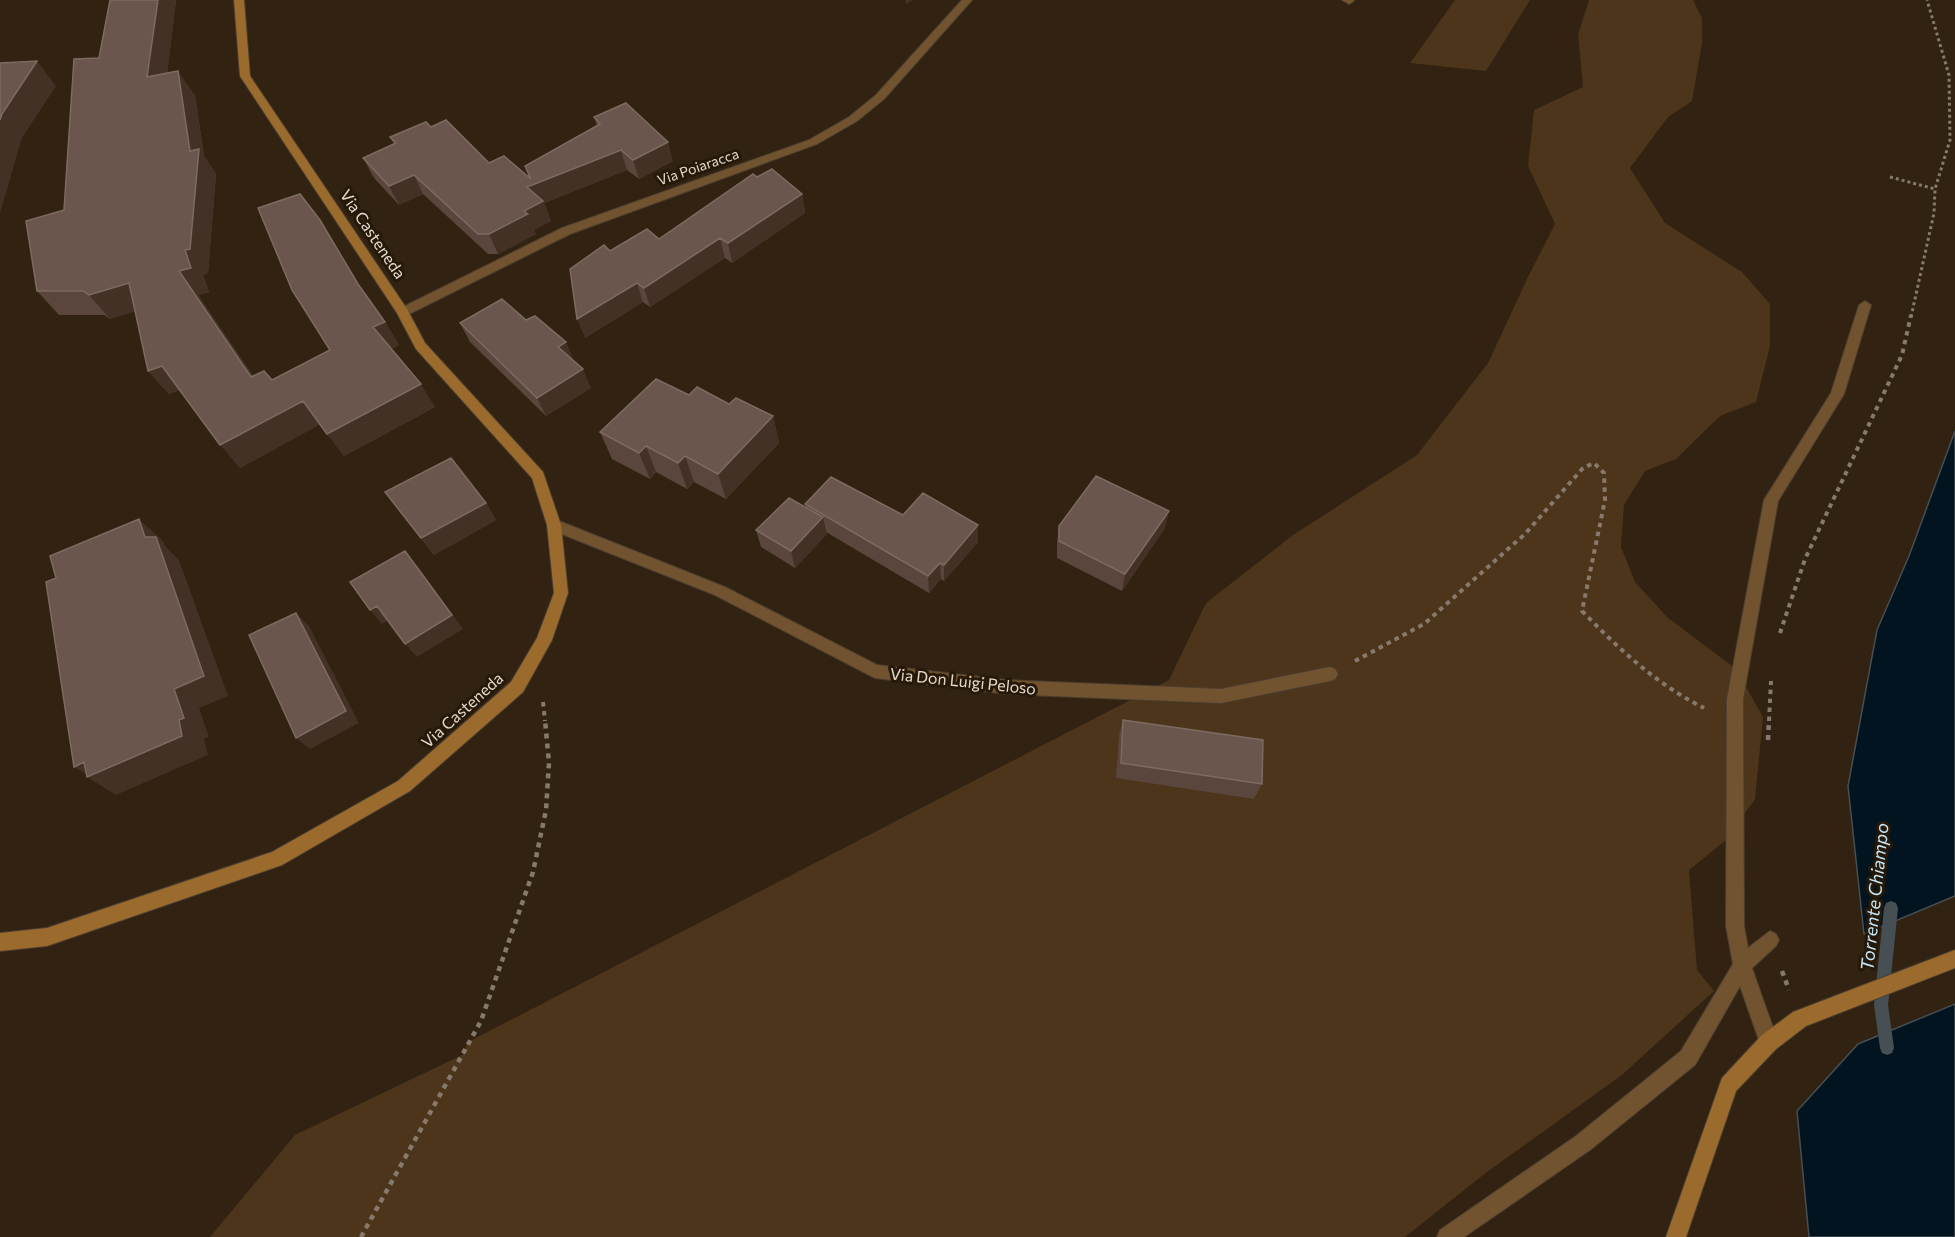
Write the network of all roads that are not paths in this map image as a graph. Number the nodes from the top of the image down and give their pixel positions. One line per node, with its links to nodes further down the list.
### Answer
1 (239, 0): 4 (street, Via Casteneda)
2 (967, 0): 4 (street, Via Poiaracca)
3 (1865, 305): 10 (street)
4 (403, 312): 5 (street, Via Casteneda)
5 (554, 525): 6 (street, Via Don Luigi Peloso); 8 (street, Via Casteneda)
6 (1330, 674)
7 (1770, 940): 10 (street)
8 (0, 942)
9 (1955, 959): 11 (street)
10 (1743, 965): 11 (street); 12 (street)
11 (1770, 1042): 13 (street)
12 (1447, 1237)
13 (1676, 1237)

